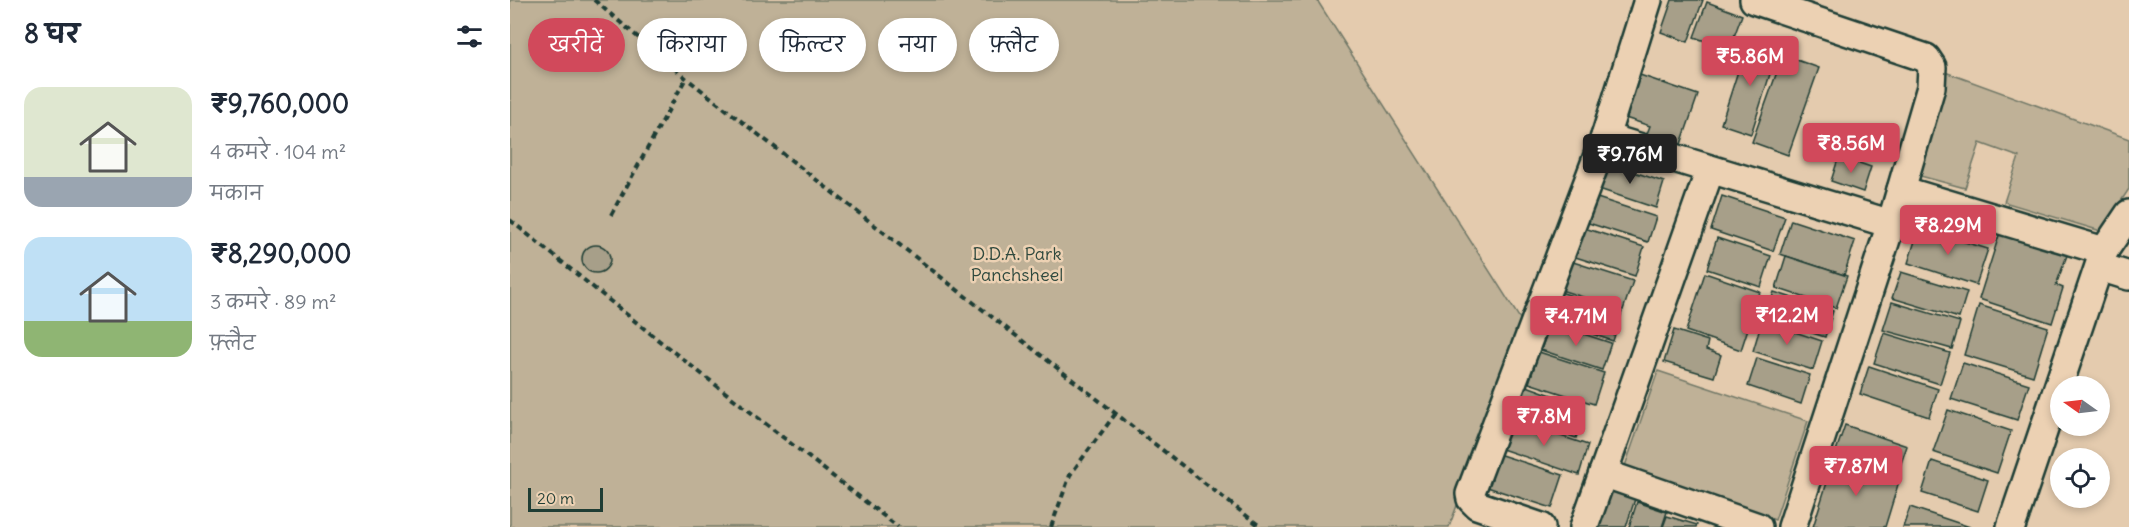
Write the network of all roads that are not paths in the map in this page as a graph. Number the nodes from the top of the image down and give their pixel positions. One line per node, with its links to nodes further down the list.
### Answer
1 (1648, 0): 3 (street)
2 (1754, 0): 5 (street)
3 (1605, 137): 4 (street); 11 (street)
4 (1710, 170): 7 (street); 10 (street)
5 (1901, 190): 7 (street); 8 (street)
6 (2129, 214): 8 (street)
7 (1891, 224): 14 (street)
8 (2102, 259): 9 (street); 15 (street)
9 (2129, 276)
10 (1603, 473): 12 (street); 13 (street)
11 (1541, 527)
12 (1584, 527)
13 (1758, 527)
14 (1792, 527)
15 (2011, 527)

